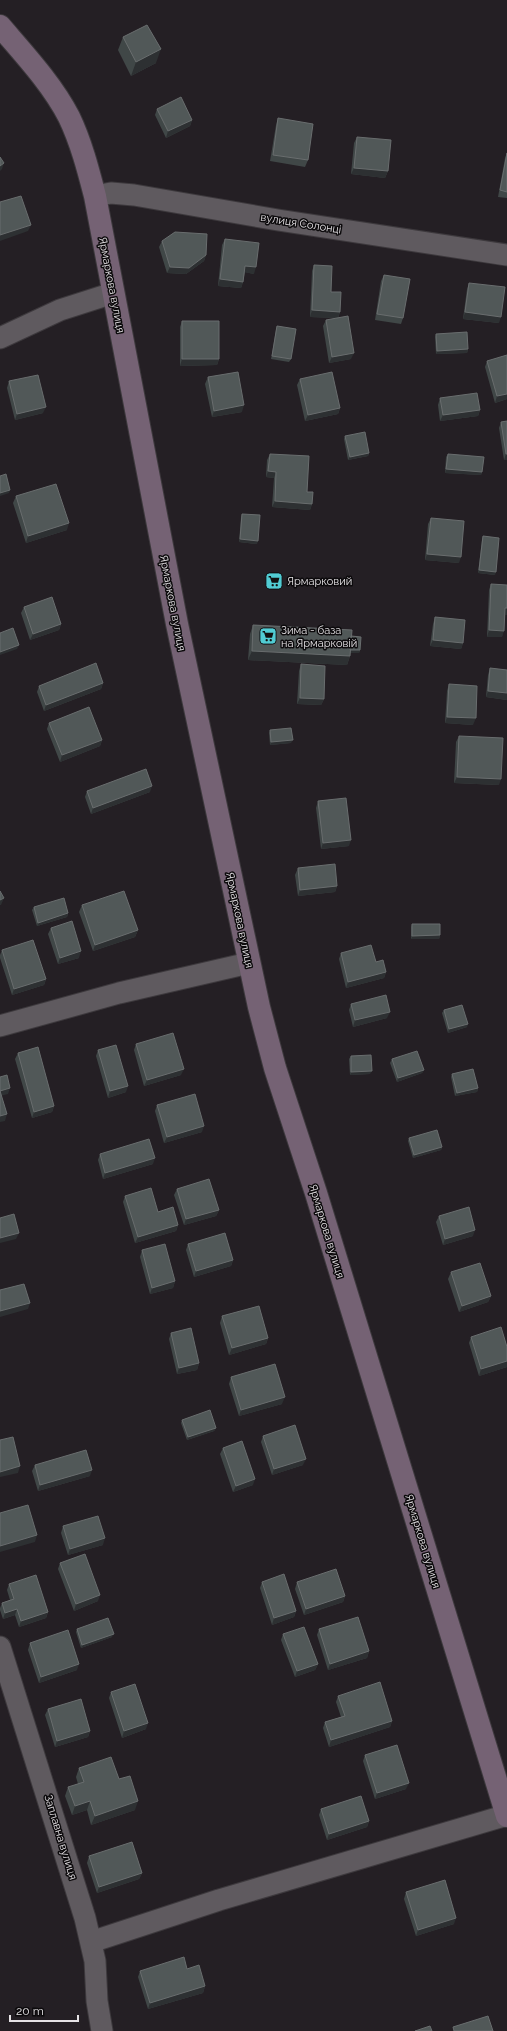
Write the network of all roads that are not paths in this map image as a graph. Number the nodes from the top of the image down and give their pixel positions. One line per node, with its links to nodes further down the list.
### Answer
1 (0, 26): 2 (main road, Ярмаркова вулиця)
2 (95, 196): 3 (street, вулиця Солонці); 4 (main road, Ярмаркова вулиця)
3 (507, 255)
4 (114, 293): 5 (street); 6 (main road, Ярмаркова вулиця)
5 (0, 338)
6 (249, 963): 7 (street); 9 (main road, Ярмаркова вулиця)
7 (0, 1026)
8 (0, 1647): 11 (street, Заплавна вулиця)
9 (501, 1775): 10 (main road, Ярмаркова вулиця)
10 (507, 1816): 11 (street)
11 (91, 1942): 12 (street, Заплавна вулиця)
12 (102, 2031)

